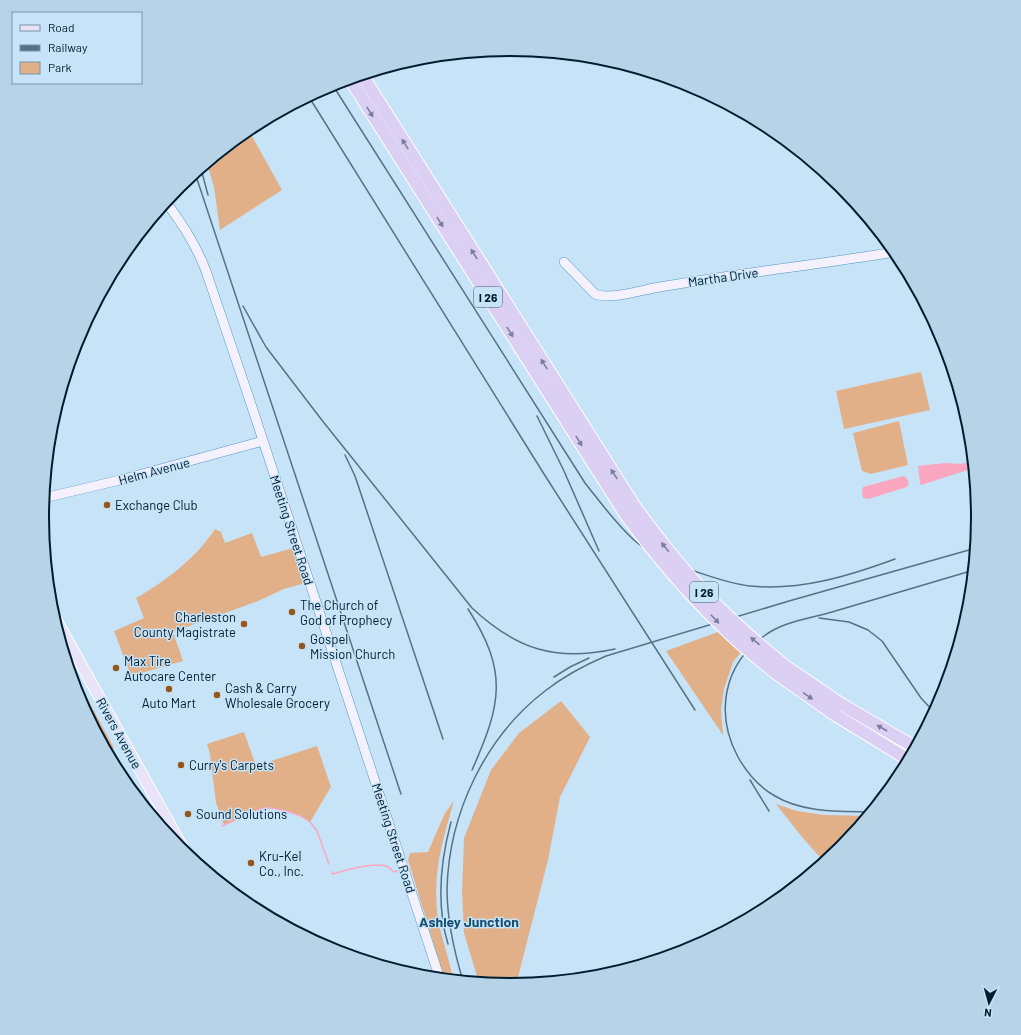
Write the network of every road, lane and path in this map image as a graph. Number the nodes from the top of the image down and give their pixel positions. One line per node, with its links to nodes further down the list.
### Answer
1 (365, 79): 8 (highway, I 26, one-way to 1)
2 (353, 84): 8 (highway, I 26, one-way to 8)
3 (170, 207): 6 (street, Meeting Street Road)
4 (888, 253): 5 (street, Martha Drive)
5 (564, 262)
6 (263, 442): 7 (street, Helm Avenue); 14 (street, Meeting Street Road)
7 (50, 497)
8 (630, 511): 10 (highway, I 26, bridge)
9 (64, 634): 13 (main road, Rivers Avenue)
10 (781, 670): 11 (highway, I 26, one-way to 10); 12 (highway, I 26, one-way to 12)
11 (911, 745)
12 (904, 757)
13 (174, 833)
14 (438, 973)

